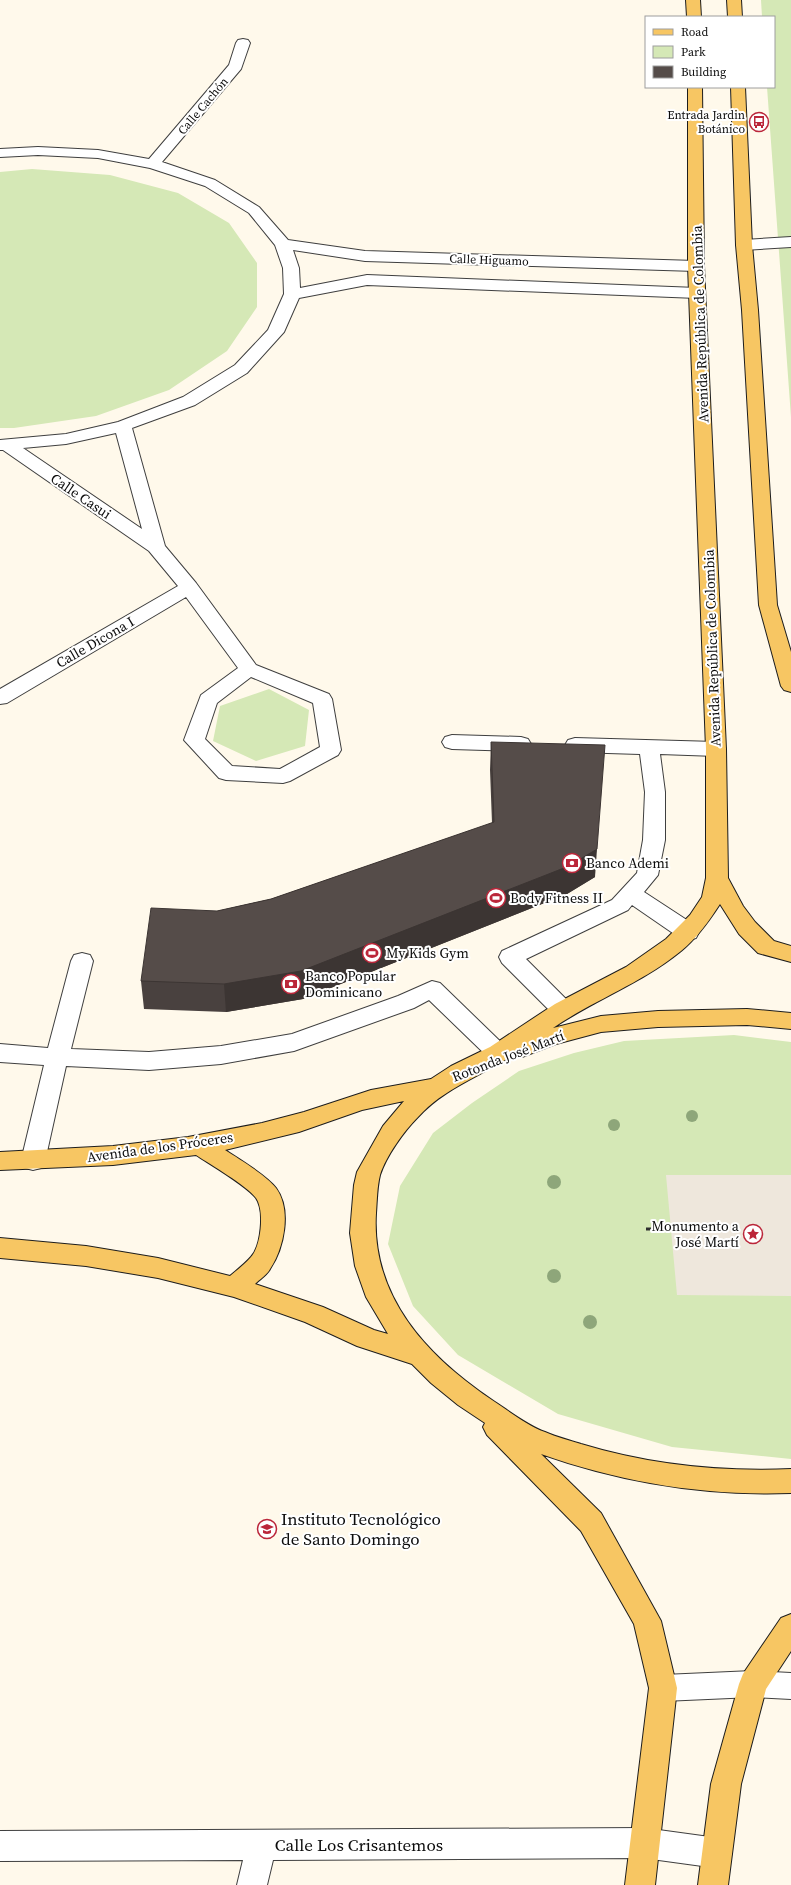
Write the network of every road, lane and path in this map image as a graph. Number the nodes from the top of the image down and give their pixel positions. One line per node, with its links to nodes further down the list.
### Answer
1 (693, 0): 3 (main road)
2 (734, 0): 4 (main road)
3 (694, 16)
4 (735, 16)
5 (243, 43): 9 (street, Calle Cachón)
6 (695, 88): 13 (main road, Avenida República de Colombia)
7 (738, 88): 12 (main road)
8 (0, 153): 9 (street)
9 (154, 164): 11 (street)
10 (791, 242): 12 (street)
11 (283, 244): 13 (street, Calle Higuamo); 15 (street)
12 (744, 245): 21 (main road)
13 (696, 266): 14 (main road, Avenida República de Colombia)
14 (697, 293): 15 (street, Calle Higuamo); 25 (main road, Avenida República de Colombia)
15 (292, 294): 16 (street)
16 (123, 426): 17 (street); 18 (street, Calle Casui)
17 (3, 445): 18 (street, Calle Casui)
18 (156, 547): 19 (street, Calle Casui)
19 (189, 587): 20 (street, Calle Casui); 22 (street, Calle Dicona I)
20 (249, 669): 20 (street)
21 (791, 686)
22 (0, 698)
23 (452, 742): 24 (street)
24 (648, 747): 25 (street); 27 (street)
25 (716, 749): 26 (main road, Avenida República de Colombia)
26 (717, 878): 28 (main road, Avenida República de Colombia); 29 (main road)
27 (630, 893): 28 (street); 31 (street)
28 (688, 932): 31 (main road, Avenida República de Colombia)
29 (791, 954)
30 (82, 961): 35 (street)
31 (563, 1010): 34 (main road, Avenida República de Colombia)
32 (791, 1021): 36 (main road, Rotonda José Martí)
33 (0, 1053): 35 (street)
34 (498, 1053): 35 (street); 36 (main road, Avenida República de Colombia)
35 (57, 1057): 40 (street)
36 (459, 1072): 37 (main road, Rotonda José Martí)
37 (434, 1087): 38 (main road, Avenida de los Próceres); 45 (main road, Rotonda José Martí)
38 (200, 1145): 40 (main road, Avenida de los Próceres); 44 (main road)
39 (0, 1161): 40 (main road, Avenida de los Próceres)
40 (33, 1161)
41 (646, 1228): 42 (path)
42 (670, 1228)
43 (0, 1248): 44 (main road)
44 (234, 1287): 45 (main road)
45 (418, 1355): 46 (main road, Rotonda José Martí)
46 (468, 1399): 47 (main road, Rotonda José Martí); 51 (main road)
47 (791, 1481)
48 (791, 1627): 49 (main road)
49 (753, 1684): 50 (street); 51 (street); 55 (main road)
50 (791, 1686)
51 (663, 1688): 52 (main road)
52 (644, 1843): 53 (street, Calle Los Crisantemos); 55 (street, Calle Los Crisantemos); 57 (main road)
53 (262, 1845): 54 (street, Calle Los Crisantemos); 56 (street)
54 (0, 1846)
55 (717, 1853): 58 (main road)
56 (252, 1885)
57 (640, 1885)
58 (713, 1885)

